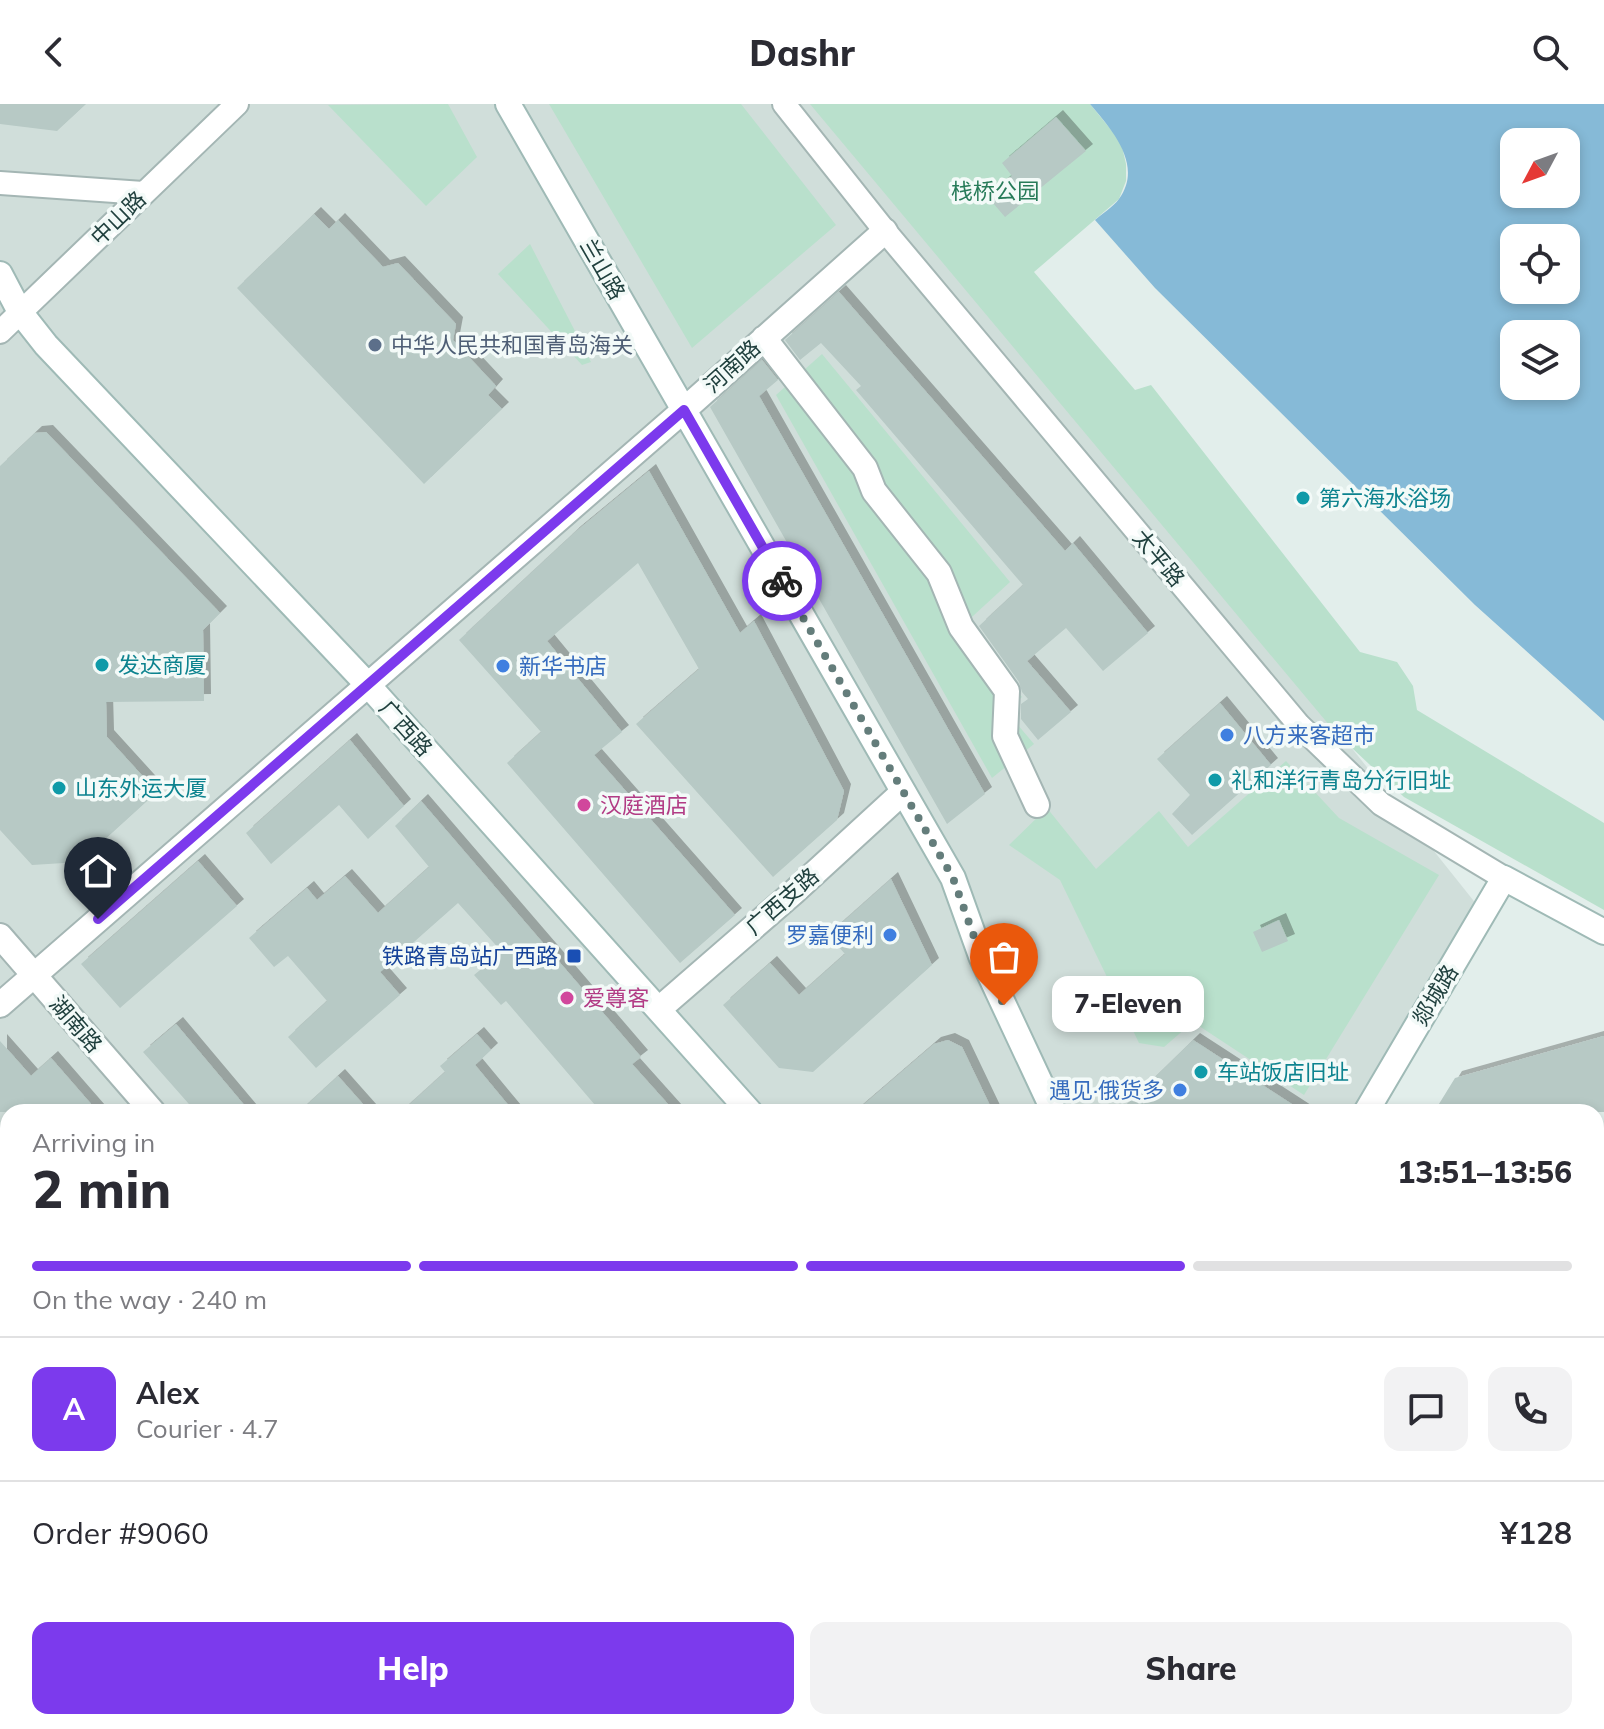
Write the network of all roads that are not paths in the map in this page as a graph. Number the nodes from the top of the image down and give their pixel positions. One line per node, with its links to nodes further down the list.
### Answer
1 (237, 104): 5 (street, 中山路)
2 (508, 104): 11 (main road, 兰山路)
3 (784, 104): 6 (street, 太平路)
4 (0, 183): 5 (street)
5 (143, 193): 8 (street, 中山路)
6 (885, 231): 10 (main road, 河南路); 15 (street, 太平路)
7 (0, 274): 8 (main road, 广西路)
8 (20, 312): 9 (street, 中山路); 12 (main road, 广西路)
9 (0, 332)
10 (764, 338): 11 (main road, 河南路); 14 (main road)
11 (684, 410): 12 (main road, 河南路); 13 (main road, 兰山路)
12 (368, 685): 18 (main road, 河南路); 20 (main road, 广西路)
13 (903, 792): 20 (main road, 广西支路); 23 (main road, 兰山路)
14 (1037, 805)
15 (1504, 878): 16 (main road, 太平路); 24 (main road, 郯城路)
16 (1604, 932)
17 (0, 936): 18 (main road, 湖南路)
18 (34, 976): 19 (main road, 河南路); 21 (main road, 湖南路)
19 (0, 1005)
20 (659, 1009): 22 (main road, 广西路)
21 (146, 1104)
22 (743, 1104)
23 (1050, 1104)
24 (1371, 1104)

